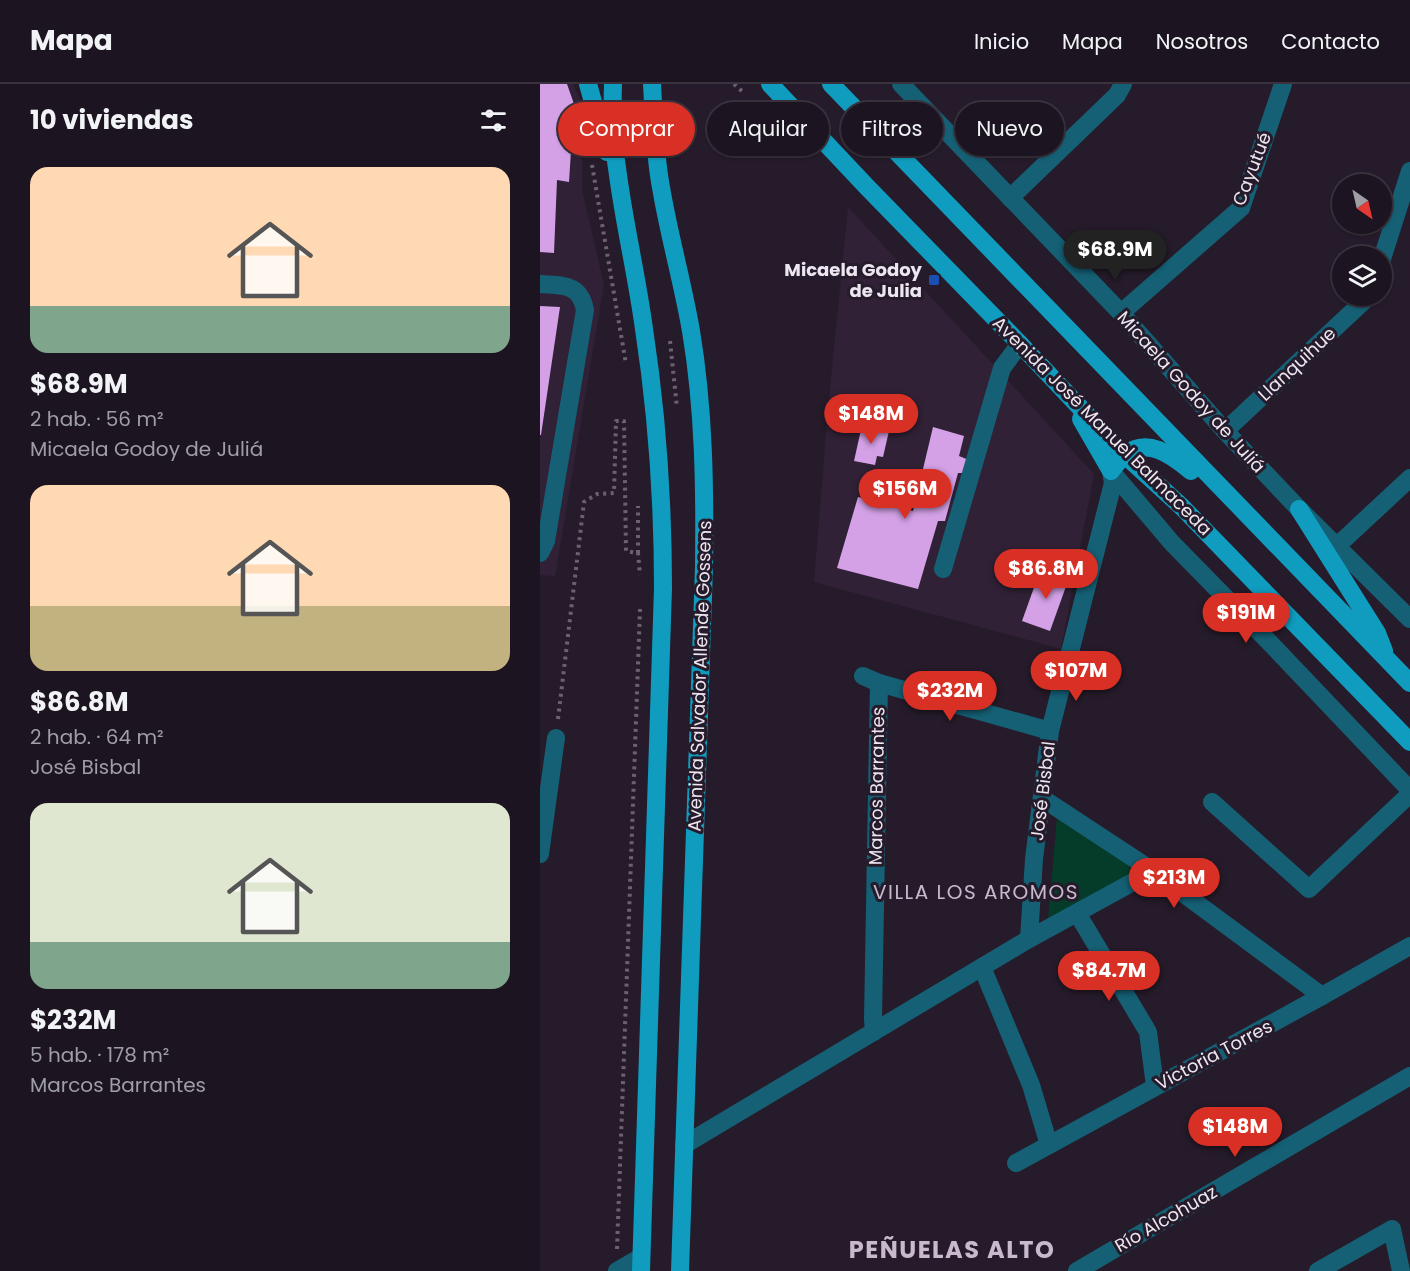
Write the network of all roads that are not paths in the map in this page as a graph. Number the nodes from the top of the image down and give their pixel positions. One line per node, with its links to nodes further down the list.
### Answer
1 (588, 84): 11 (main road)
2 (613, 84): 11 (main road)
3 (652, 84): 46 (main road, Avenida Salvador Allende Gossens)
4 (770, 84): 16 (main road, Avenida José Manuel Balmaceda)
5 (831, 84): 22 (main road)
6 (1123, 84): 10 (street)
7 (1283, 84): 15 (street, Cayutué)
8 (905, 86): 10 (street, Micaela Godoy de Juliá)
9 (1410, 171): 12 (street)
10 (1010, 198): 15 (street, Micaela Godoy de Juliá)
11 (622, 201): 49 (main road)
12 (1386, 246)
13 (540, 284): 25 (street)
14 (1358, 306): 18 (street, Llanquihue)
15 (1121, 313): 18 (street, Micaela Godoy de Juliá)
16 (1020, 344): 17 (main road, Avenida José Manuel Balmaceda); 26 (street)
17 (1063, 389): 19 (main road, Avenida José Manuel Balmaceda); 20 (main road)
18 (1225, 431): 23 (street, Micaela Godoy de Juliá)
19 (1125, 455): 20 (main road); 22 (main road); 32 (main road, Avenida José Manuel Balmaceda)
20 (1112, 471): 30 (street, José Bisbal); 33 (street)
21 (1410, 478): 24 (street)
22 (1231, 499): 28 (main road)
23 (1299, 509): 24 (street, Micaela Godoy de Juliá); 28 (main road)
24 (1337, 546): 27 (street, Micaela Godoy de Juliá)
25 (540, 553)
26 (943, 569)
27 (1410, 618)
28 (1388, 661): 29 (main road)
29 (1410, 683)
30 (1050, 730): 34 (street, José Bisbal); 43 (street, Marcos Barrantes)
31 (556, 738): 36 (street)
32 (1410, 742)
33 (1410, 792): 35 (street)
34 (1042, 798): 37 (street); 39 (street, José Bisbal)
35 (1212, 802)
36 (540, 854)
37 (1153, 871): 38 (street); 42 (street)
38 (1077, 913): 39 (street); 45 (street)
39 (1029, 939): 41 (street)
40 (1410, 945): 42 (street, Victoria Torres)
41 (982, 968): 43 (street); 47 (street)
42 (1322, 996): 45 (street, Victoria Torres)
43 (874, 1032): 46 (street)
44 (1410, 1076): 52 (street, Río Alcohuaz)
45 (1155, 1086): 47 (street, Victoria Torres)
46 (684, 1145): 51 (main road, Avenida Salvador Allende Gossens)
47 (1049, 1145): 48 (street, Victoria Torres)
48 (1016, 1162)
49 (641, 1264): 50 (street)
50 (616, 1271)
51 (680, 1271)
52 (1077, 1271)
53 (1318, 1271): 54 (street)
54 (1401, 1271)

